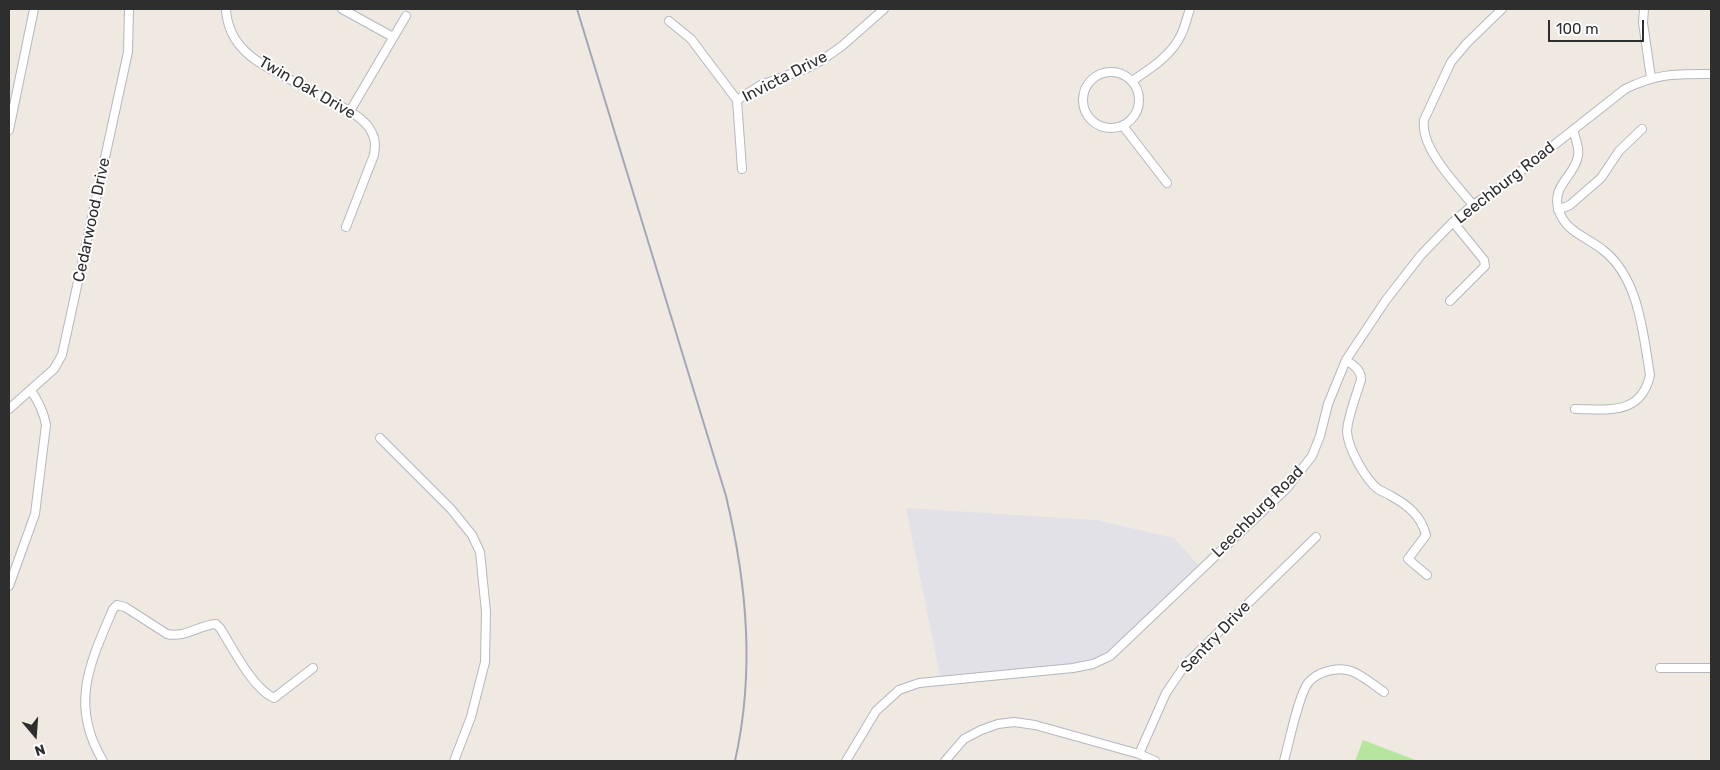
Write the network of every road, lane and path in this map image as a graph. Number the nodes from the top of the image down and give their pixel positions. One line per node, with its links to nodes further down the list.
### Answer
1 (34, 9): 19 (street)
2 (129, 9): 29 (street, Cedarwood Drive)
3 (226, 9): 16 (street, Twin Oak Drive)
4 (342, 9): 11 (street)
5 (884, 9): 15 (street, Invicta Drive)
6 (1190, 9): 14 (street)
7 (1502, 9): 23 (street)
8 (1644, 9): 13 (street)
9 (406, 16): 11 (street)
10 (669, 21): 15 (street)
11 (393, 38): 16 (street)
12 (1711, 74): 13 (street, Leechburg Road)
13 (1651, 78): 20 (street, Leechburg Road)
14 (1132, 81): 17 (street); 17 (street)
15 (737, 100): 21 (street, Invicta Drive)
16 (350, 111): 26 (street, Twin Oak Drive)
17 (1123, 126): 22 (street)
18 (1642, 128): 24 (street)
19 (9, 130)
20 (1573, 130): 23 (street, Leechburg Road); 24 (street)
21 (742, 169)
22 (1166, 183)
23 (1472, 205): 25 (street, Leechburg Road)
24 (1558, 210): 31 (street)
25 (1453, 222): 27 (street); 28 (street, Leechburg Road)
26 (346, 227)
27 (1450, 301)
28 (1346, 360): 34 (street); 43 (street, Leechburg Road)
29 (31, 390): 30 (street, Cedarwood Drive); 35 (street)
30 (9, 409)
31 (1575, 409)
32 (380, 438): 42 (street)
33 (1316, 537): 40 (street, Sentry Drive)
34 (1427, 575)
35 (9, 586)
36 (313, 668): 41 (street)
37 (1660, 668): 38 (street)
38 (1711, 668)
39 (1384, 692): 46 (street)
40 (1140, 754): 44 (street); 45 (street)
41 (103, 761)
42 (454, 761)
43 (846, 761)
44 (945, 761)
45 (1155, 761)
46 (1284, 761)

